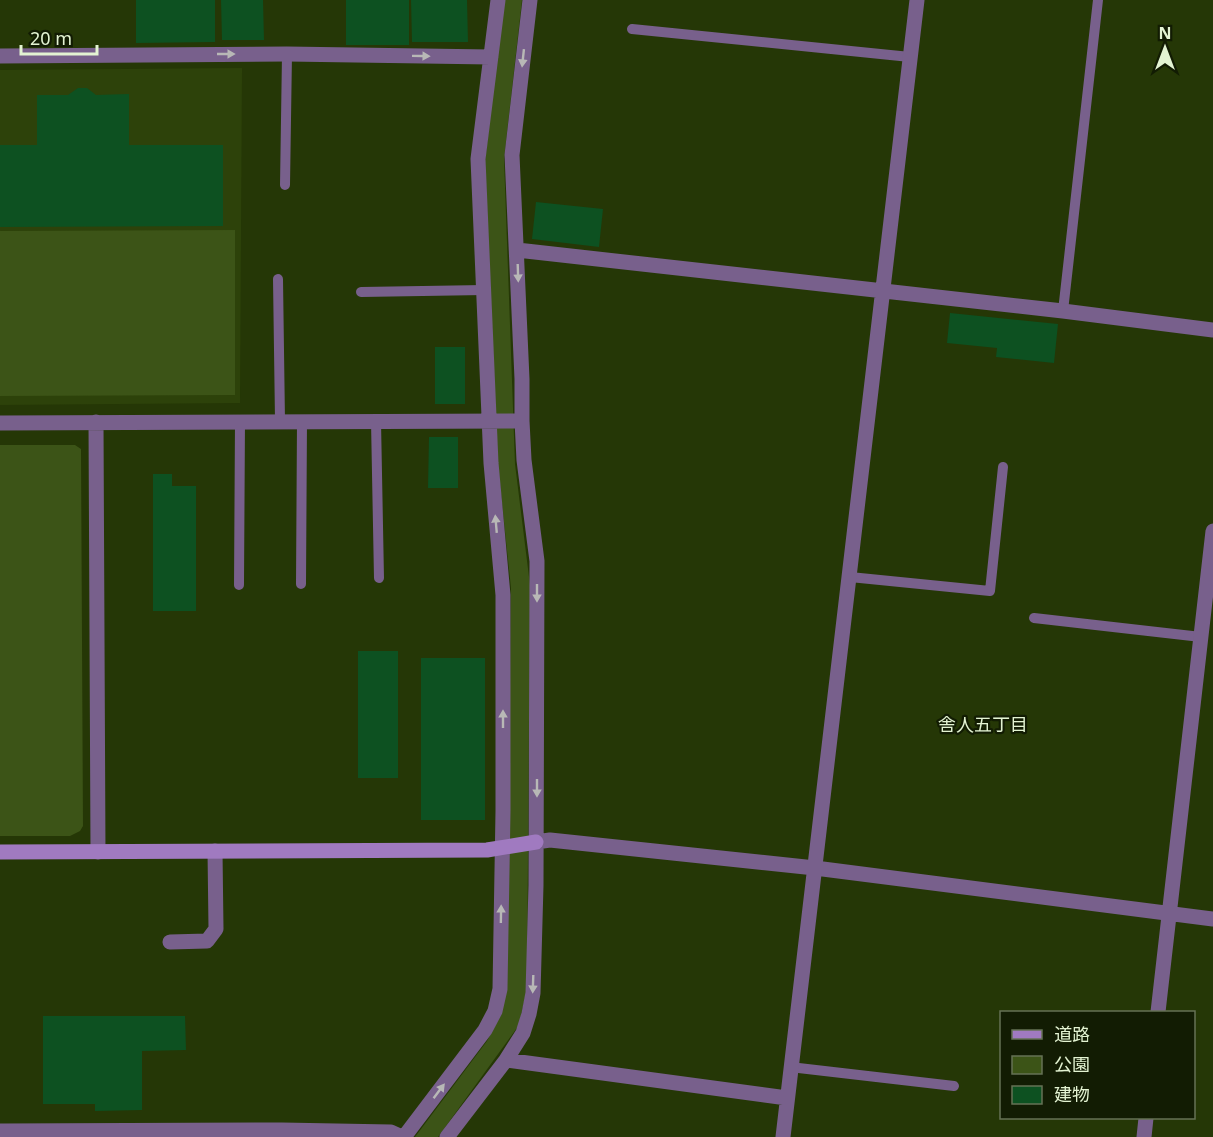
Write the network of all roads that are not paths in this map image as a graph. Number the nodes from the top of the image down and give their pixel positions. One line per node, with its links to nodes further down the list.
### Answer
1 (498, 0): 8 (street)
2 (530, 0): 11 (street, one-way to 11)
3 (917, 0): 9 (street)
4 (1098, 0): 16 (lane)
5 (632, 29): 9 (lane)
6 (287, 54): 7 (street, one-way to 6); 8 (street, one-way to 8); 10 (lane)
7 (0, 56)
8 (491, 57): 13 (street)
9 (910, 57): 14 (street)
10 (285, 185)
11 (517, 250): 14 (street); 23 (street, one-way to 23)
12 (278, 279): 20 (lane)
13 (484, 290): 15 (lane); 18 (street)
14 (883, 291): 16 (street); 28 (street)
15 (361, 292)
16 (1063, 311): 17 (street)
17 (1213, 330)
18 (489, 420): 22 (street); 23 (street); 35 (street, one-way to 18)
19 (240, 421): 20 (street); 24 (street); 31 (lane)
20 (280, 421): 21 (street)
21 (302, 421): 22 (street); 30 (lane)
22 (376, 421): 29 (lane)
23 (522, 421): 34 (street, one-way to 34)
24 (96, 422): 25 (street); 38 (street)
25 (0, 423)
26 (1003, 466): 28 (lane)
27 (1213, 531): 33 (street)
28 (850, 577): 39 (street)
29 (379, 578)
30 (301, 584)
31 (239, 585)
32 (1034, 618): 33 (lane)
33 (1201, 637): 40 (street)
34 (536, 842): 35 (street); 39 (street); 44 (street, one-way to 44)
35 (502, 848): 36 (street); 50 (street, one-way to 35)
36 (215, 851): 38 (street); 42 (street)
37 (0, 852): 38 (street)
38 (98, 852)
39 (815, 868): 40 (street); 45 (street)
40 (1169, 913): 41 (street); 43 (street)
41 (1213, 919)
42 (170, 942)
43 (1158, 1011)
44 (506, 1060): 47 (street); 51 (street)
45 (790, 1067): 46 (lane); 47 (street)
46 (954, 1086)
47 (787, 1098): 52 (street)
48 (1146, 1119): 53 (street)
49 (0, 1131): 50 (street)
50 (403, 1137)
51 (447, 1137)
52 (783, 1137)
53 (1144, 1137)

